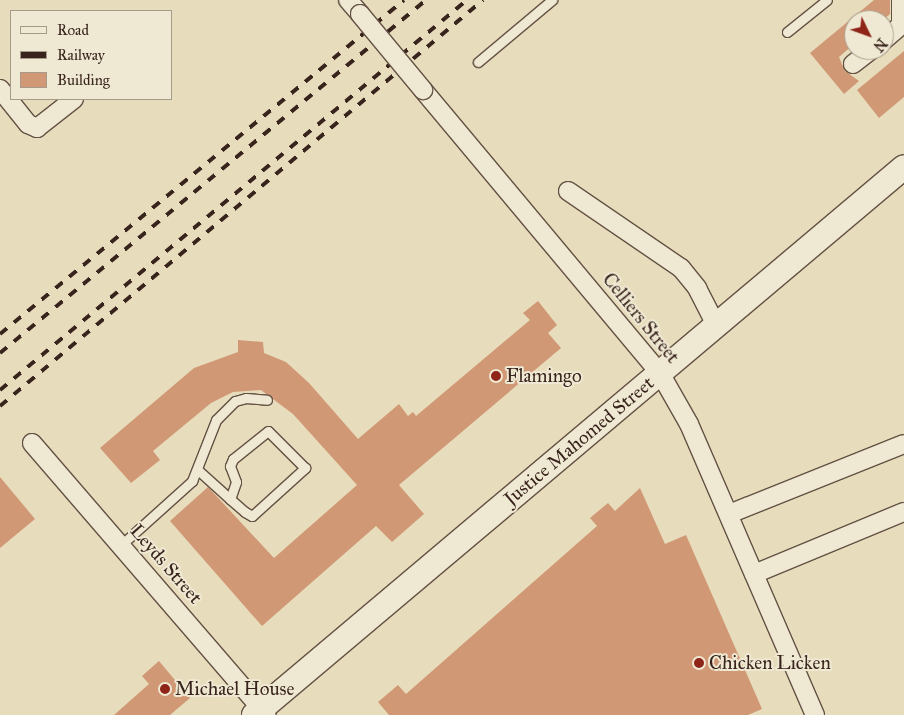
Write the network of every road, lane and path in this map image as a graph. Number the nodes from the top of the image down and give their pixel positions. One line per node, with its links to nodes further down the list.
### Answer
1 (348, 0): 15 (street, Celliers Street, bridge)
2 (552, 0): 8 (lane)
3 (827, 0): 6 (lane)
4 (901, 0): 5 (street)
5 (894, 31)
6 (787, 32)
7 (858, 60): 9 (street)
8 (478, 62)
9 (853, 64)
10 (0, 89): 11 (street)
11 (73, 100)
12 (904, 167): 14 (main road, Justice Mahomed Street)
13 (568, 191): 14 (street)
14 (716, 325): 15 (main road, Justice Mahomed Street)
15 (660, 373): 22 (street, Celliers Street); 25 (main road, Justice Mahomed Street)
16 (267, 400): 19 (lane)
17 (32, 443): 23 (street, Leyds Street)
18 (904, 444): 22 (street)
19 (199, 471): 20 (lane); 23 (lane)
20 (230, 499): 20 (lane)
21 (904, 512): 24 (street)
22 (729, 514): 24 (street, Celliers Street)
23 (121, 545): 25 (street, Leyds Street)
24 (754, 574): 26 (street, Celliers Street)
25 (261, 713)
26 (815, 715)

